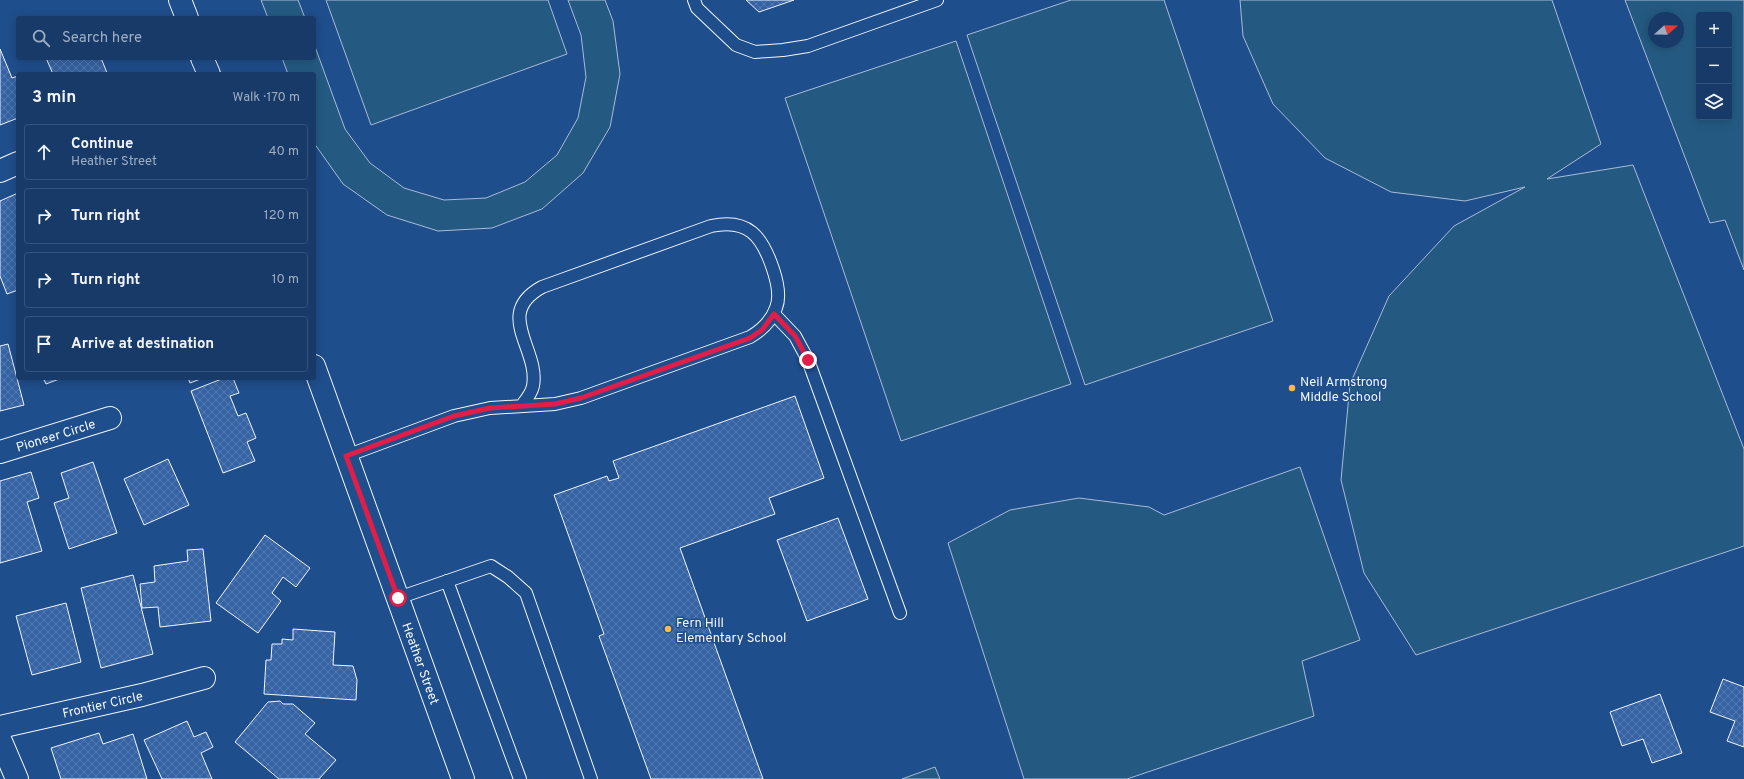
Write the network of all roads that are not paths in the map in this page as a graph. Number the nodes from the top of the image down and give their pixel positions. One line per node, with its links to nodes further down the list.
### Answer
1 (180, 0): 4 (street)
2 (694, 0): 3 (lane)
3 (937, 0)
4 (186, 16)
5 (203, 60): 6 (street)
6 (208, 72)
7 (16, 164): 8 (street)
8 (0, 171)
9 (774, 314): 11 (lane); 11 (lane); 17 (lane)
10 (316, 372): 14 (street, Heather Street)
11 (522, 405): 14 (lane)
12 (110, 418): 13 (street, Pioneer Circle)
13 (0, 452)
14 (346, 456): 16 (street, Heather Street)
15 (447, 581): 16 (lane); 23 (lane); 24 (lane)
16 (398, 598): 22 (street, Heather Street)
17 (900, 613)
18 (204, 678): 19 (street, Frontier Circle)
19 (0, 727)
20 (0, 739): 21 (street)
21 (17, 779)
22 (463, 779)
23 (520, 779)
24 (591, 779)

